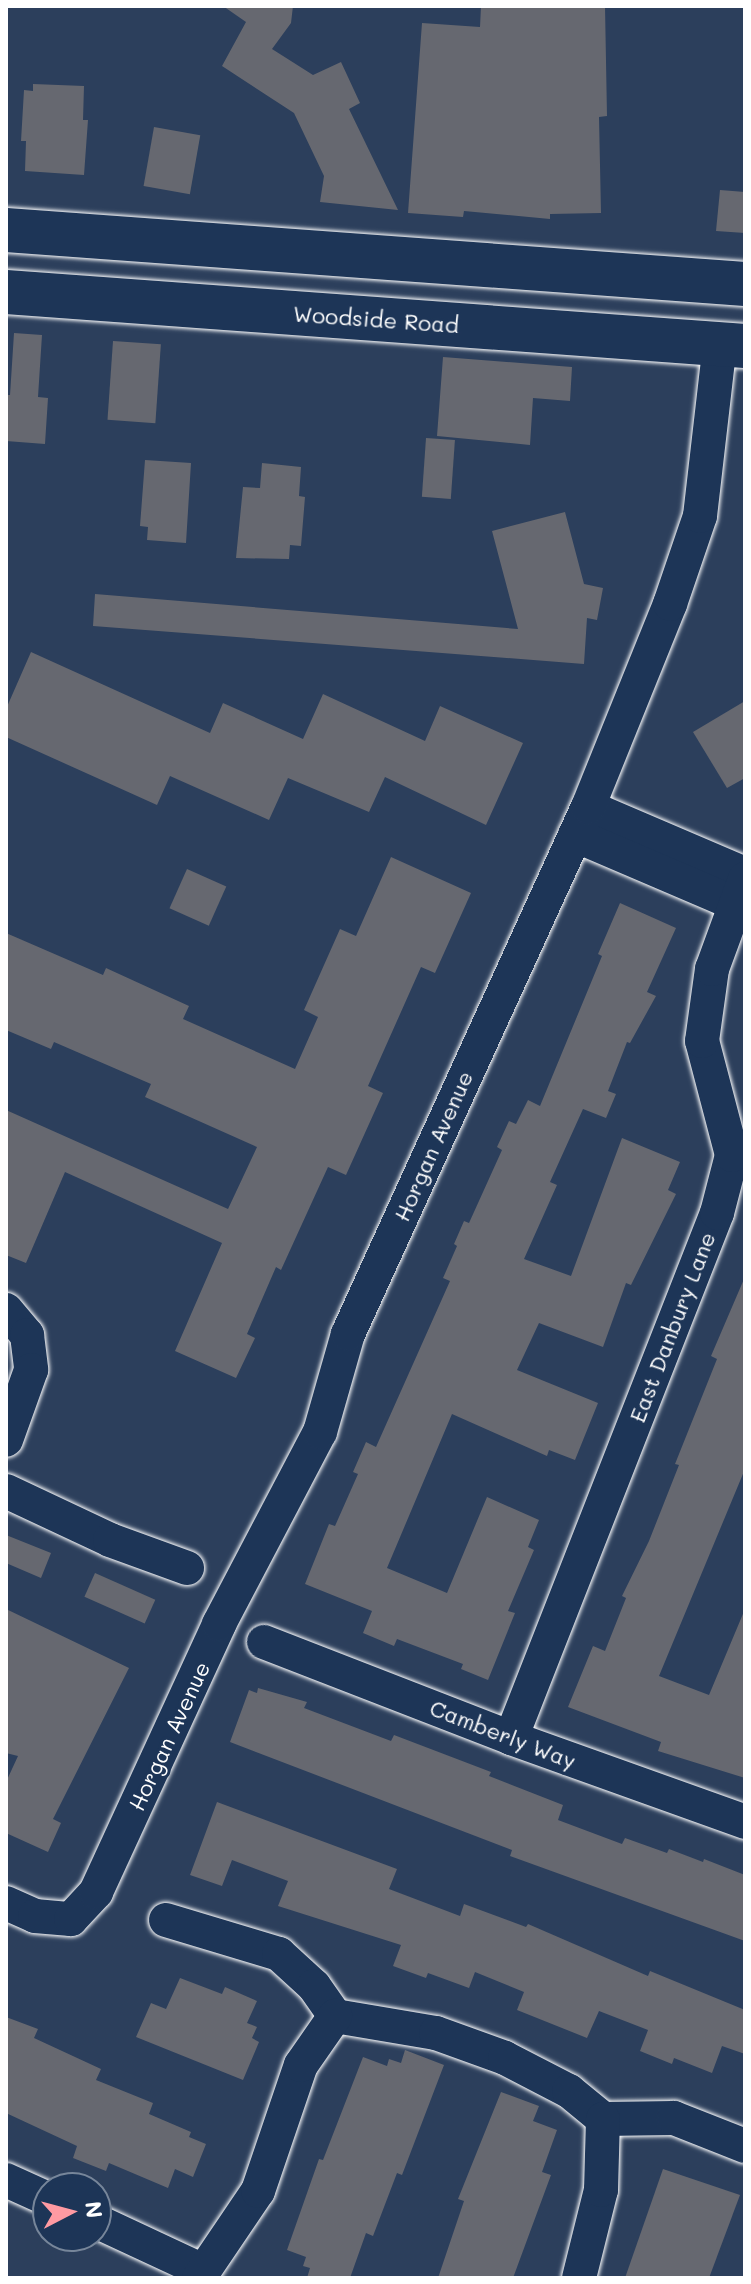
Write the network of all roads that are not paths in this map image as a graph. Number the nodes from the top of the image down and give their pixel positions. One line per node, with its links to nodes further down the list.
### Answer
1 (6, 230): 2 (main road)
2 (745, 284)
3 (6, 292): 4 (main road, Woodside Road)
4 (732, 345): 5 (street, Horgan Avenue)
5 (581, 821): 6 (street); 14 (street, Horgan Avenue)
6 (741, 886): 12 (street, East Danbury Lane)
7 (6, 1310): 8 (street)
8 (6, 1440)
9 (6, 1491): 10 (street)
10 (187, 1568)
11 (264, 1642): 12 (street, Camberly Way)
12 (511, 1738): 13 (street, Camberly Way)
13 (745, 1822)
14 (6, 1903)
15 (166, 1920): 16 (street)
16 (335, 2016): 17 (street); 22 (street)
17 (603, 2119): 18 (street); 23 (street)
18 (745, 2146)
19 (6, 2180): 20 (street)
20 (32, 2192)
21 (112, 2229): 22 (street)
22 (201, 2274)
23 (579, 2278)

